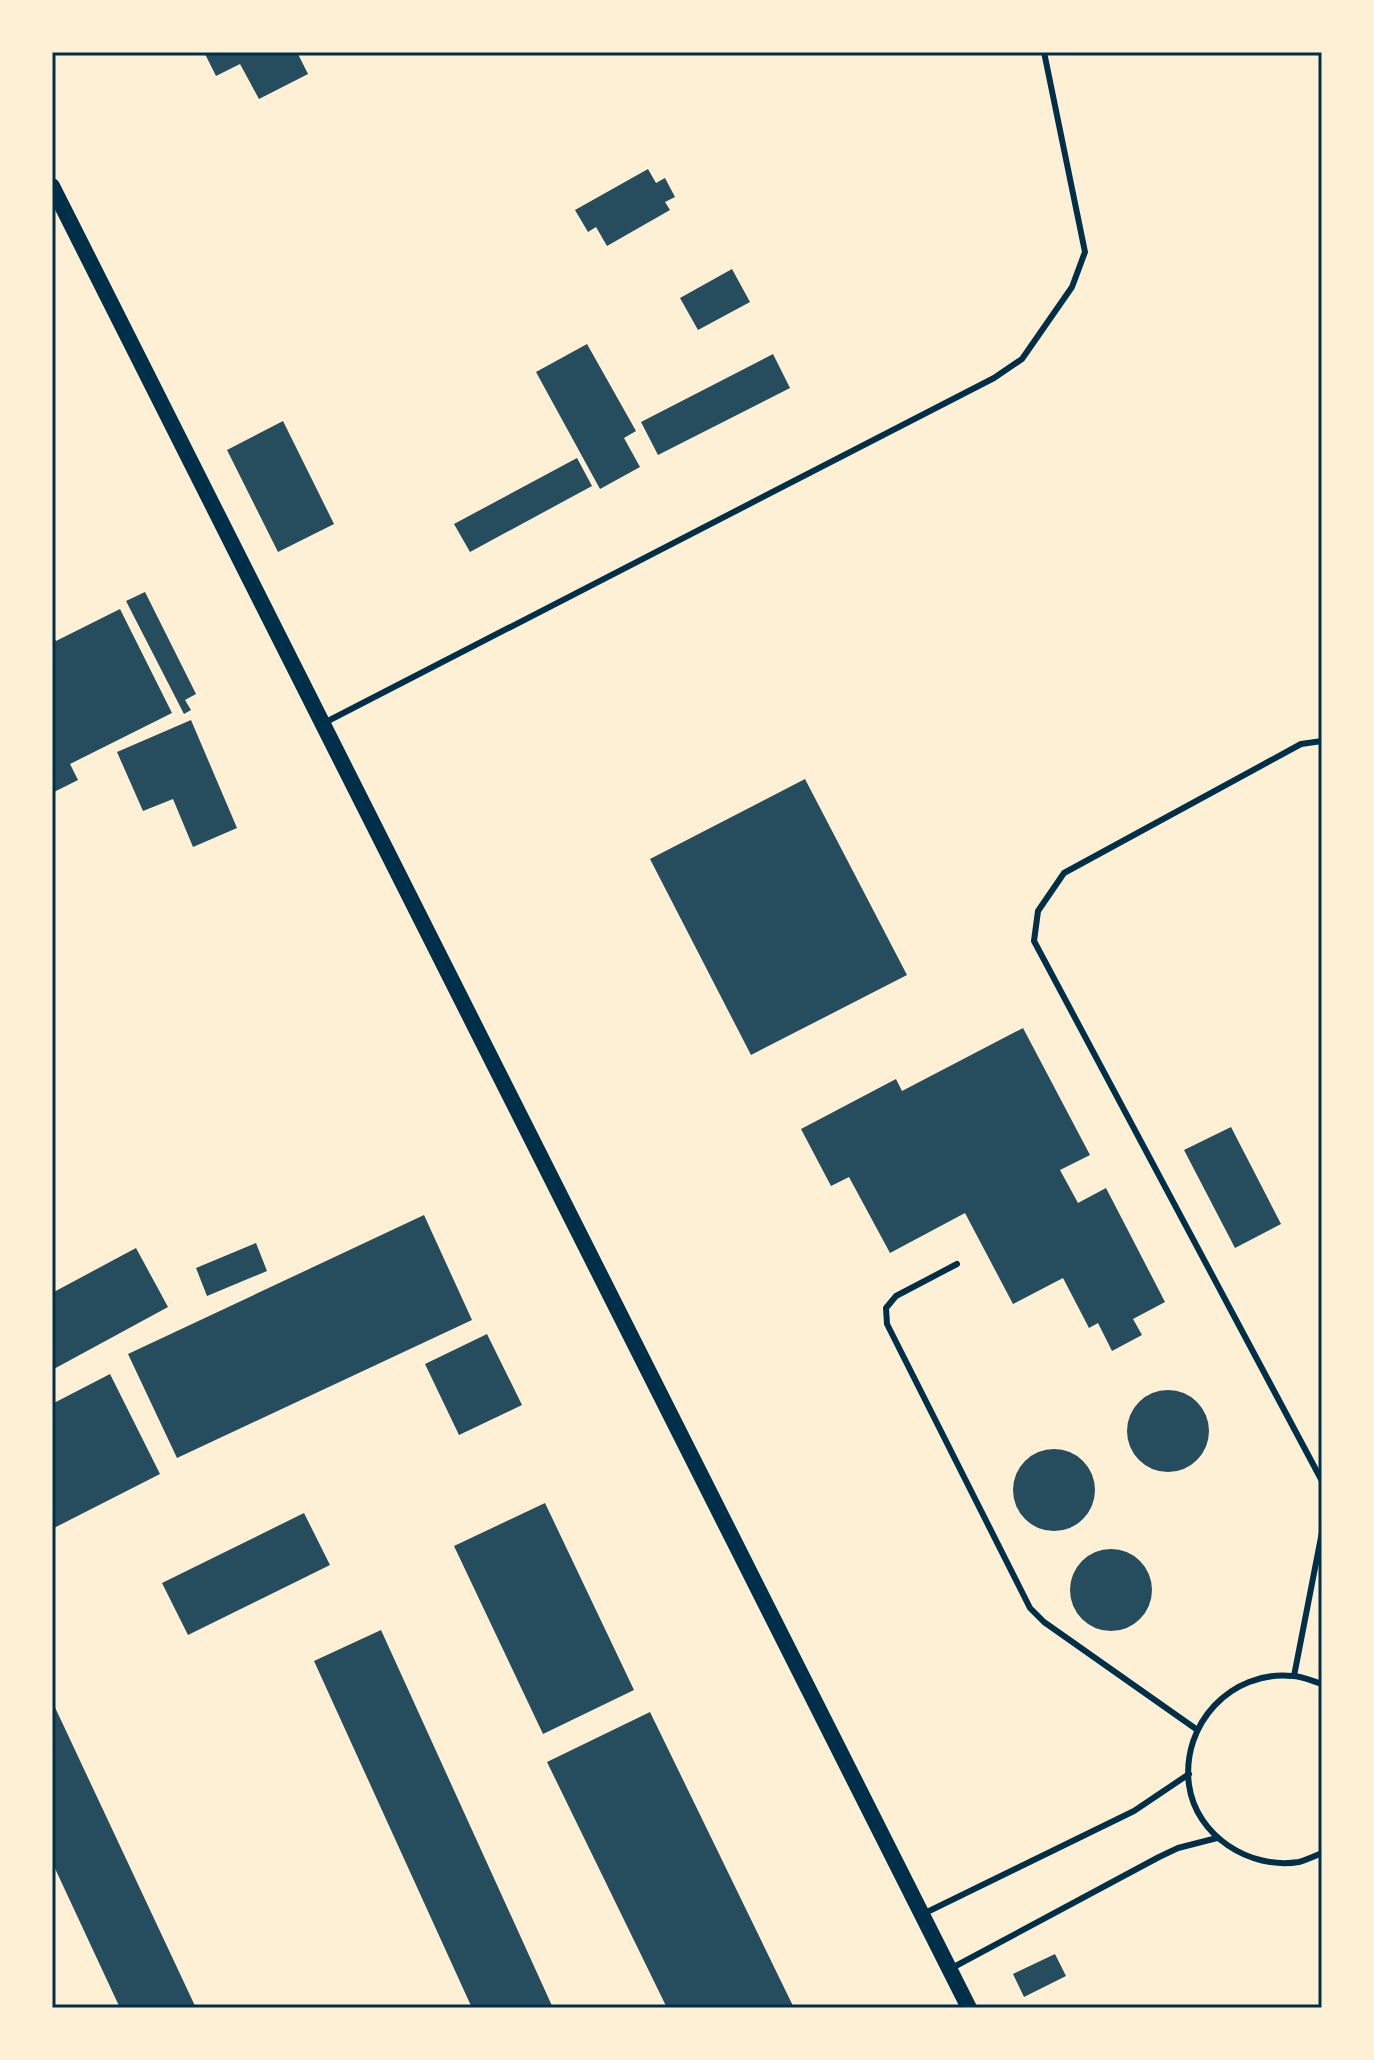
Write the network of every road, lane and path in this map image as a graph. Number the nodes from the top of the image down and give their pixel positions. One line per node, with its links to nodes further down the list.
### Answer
1 (1044, 52): 3 (lane)
2 (52, 186): 3 (main road)
3 (323, 724): 14 (main road)
4 (1322, 741): 6 (lane)
5 (957, 1264): 10 (lane)
6 (1322, 1481)
7 (1322, 1532): 8 (lane)
8 (1294, 1676): 9 (lane); 10 (lane)
9 (1322, 1684)
10 (1196, 1729): 11 (lane)
11 (1189, 1774): 12 (lane); 14 (lane)
12 (1217, 1838): 13 (lane); 15 (lane)
13 (1322, 1853)
14 (923, 1914): 15 (main road)
15 (950, 1969): 16 (main road)
16 (969, 2008)

